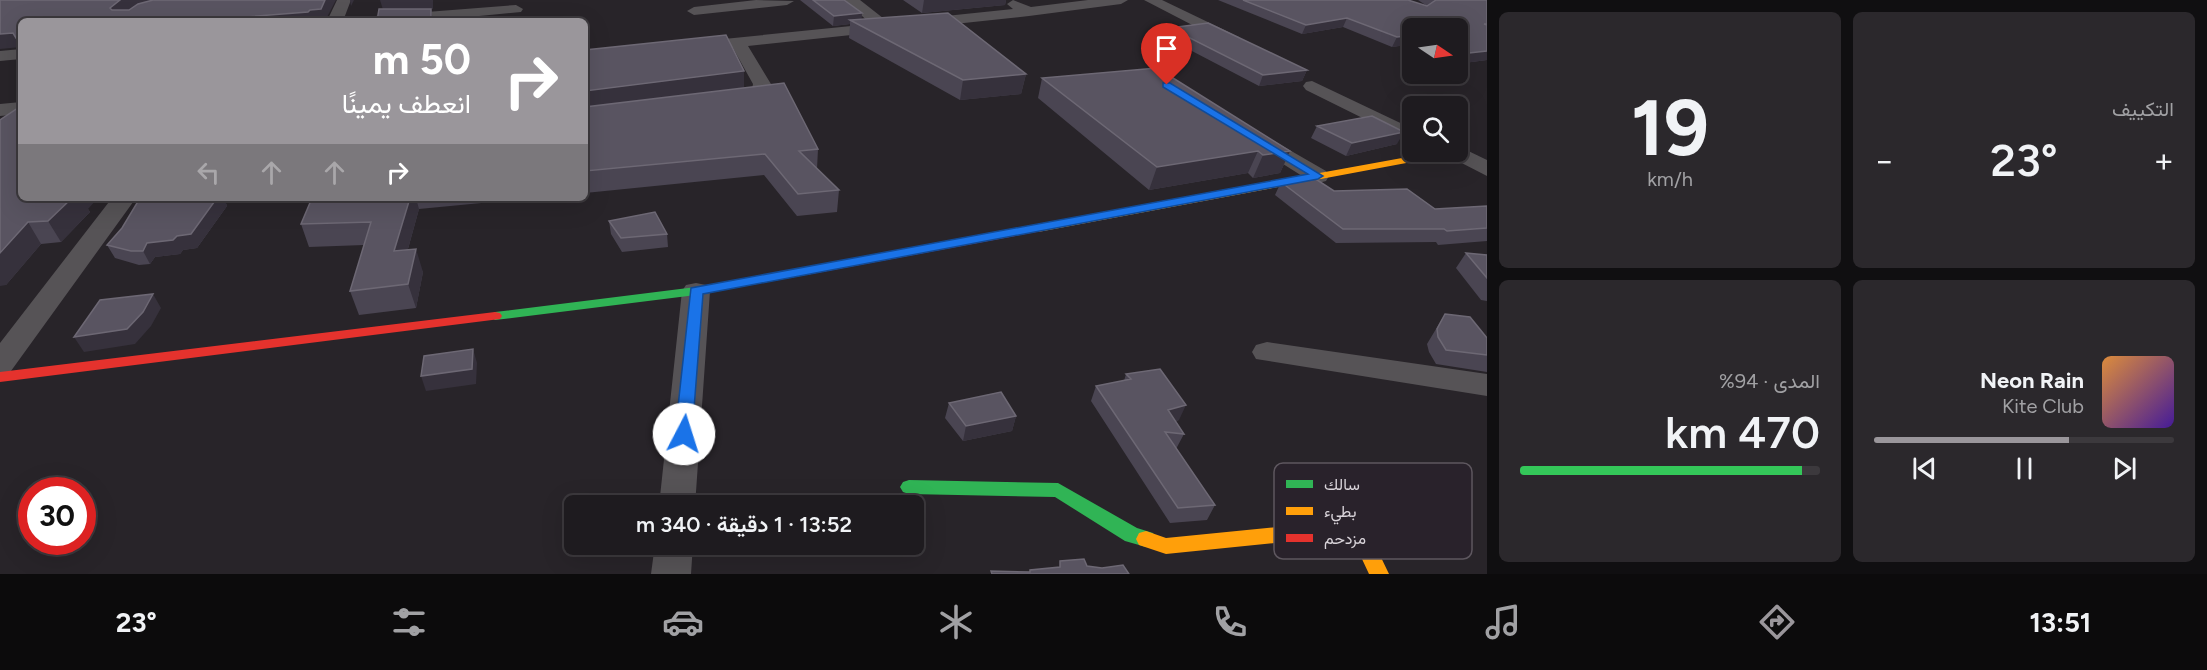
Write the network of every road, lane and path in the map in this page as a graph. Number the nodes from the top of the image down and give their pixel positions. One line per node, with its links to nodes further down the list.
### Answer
1 (344, 0): 10 (street)
2 (852, 0): 12 (street)
3 (1008, 0): 9 (street)
4 (1121, 0): 9 (street)
5 (1150, 0): 14 (street)
6 (787, 1): 7 (street)
7 (689, 5): 13 (street)
8 (516, 10): 11 (street)
9 (1029, 12): 12 (street)
10 (336, 18)
11 (421, 18)
12 (885, 27): 13 (street)
13 (730, 43): 15 (street); 19 (street)
14 (1251, 48)
15 (676, 49)
16 (18, 54): 17 (street)
17 (0, 56)
18 (1312, 86): 23 (street)
19 (712, 103)
20 (18, 108): 21 (street)
21 (0, 110)
22 (1237, 128): 29 (street)
23 (1402, 131)
24 (1487, 144): 25 (street)
25 (1468, 148)
26 (1402, 160): 29 (street)
27 (1468, 160): 28 (street)
28 (1487, 169)
29 (1318, 176): 31 (street)
30 (122, 201): 33 (street)
31 (696, 291): 34 (street); 37 (street)
32 (1267, 352): 35 (street)
33 (0, 364)
34 (0, 377)
35 (1487, 385)
36 (909, 487): 38 (street)
37 (678, 495)
38 (1274, 535)
39 (673, 555): 41 (street)
40 (1372, 559): 42 (street)
41 (671, 574)
42 (1378, 574)

